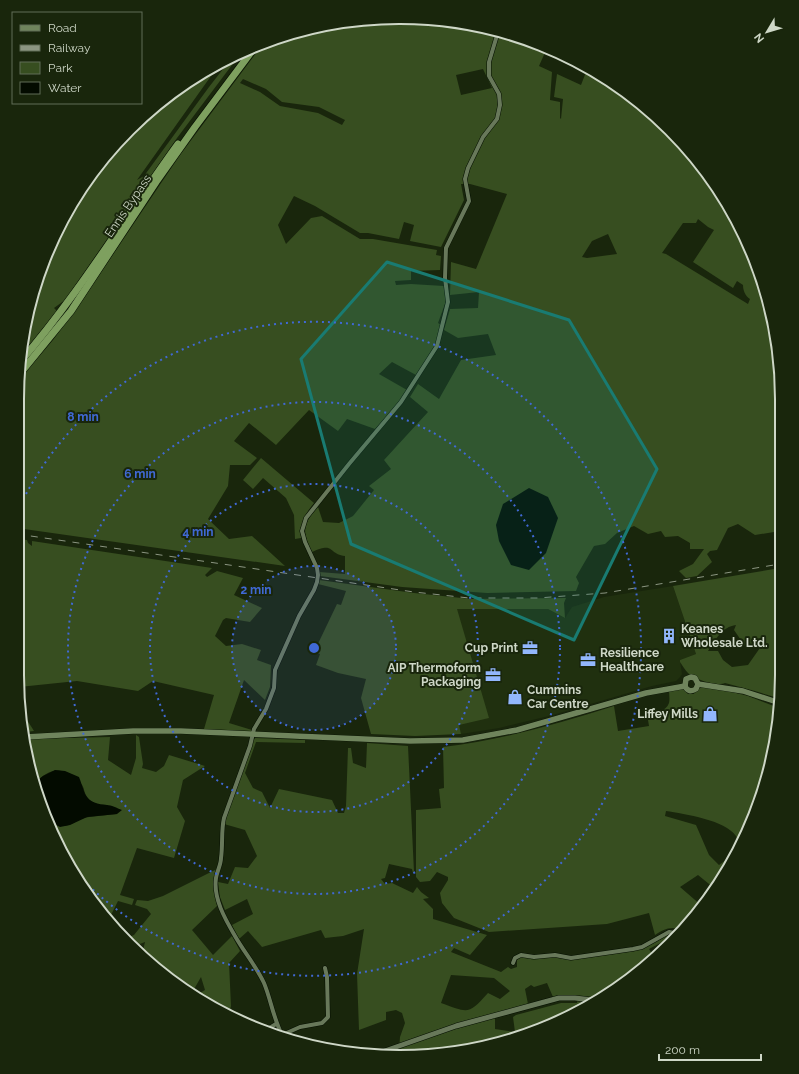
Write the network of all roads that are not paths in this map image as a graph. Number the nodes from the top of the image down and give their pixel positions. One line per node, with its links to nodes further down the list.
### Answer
1 (497, 37): 9 (street)
2 (249, 56): 5 (highway, Ennis Bypass)
3 (240, 60): 4 (highway, Ennis Bypass)
4 (27, 354)
5 (26, 367)
6 (698, 684): 7 (main road); 7 (main road); 8 (main road)
7 (685, 686): 9 (main road)
8 (774, 701)
9 (252, 735): 10 (main road); 15 (street)
10 (29, 736)
11 (672, 933): 12 (street)
12 (513, 963)
13 (325, 968): 18 (street)
14 (588, 1000): 19 (street)
15 (276, 1024): 16 (street); 17 (street)
16 (271, 1027)
17 (279, 1030)
18 (287, 1033)
19 (389, 1050)

